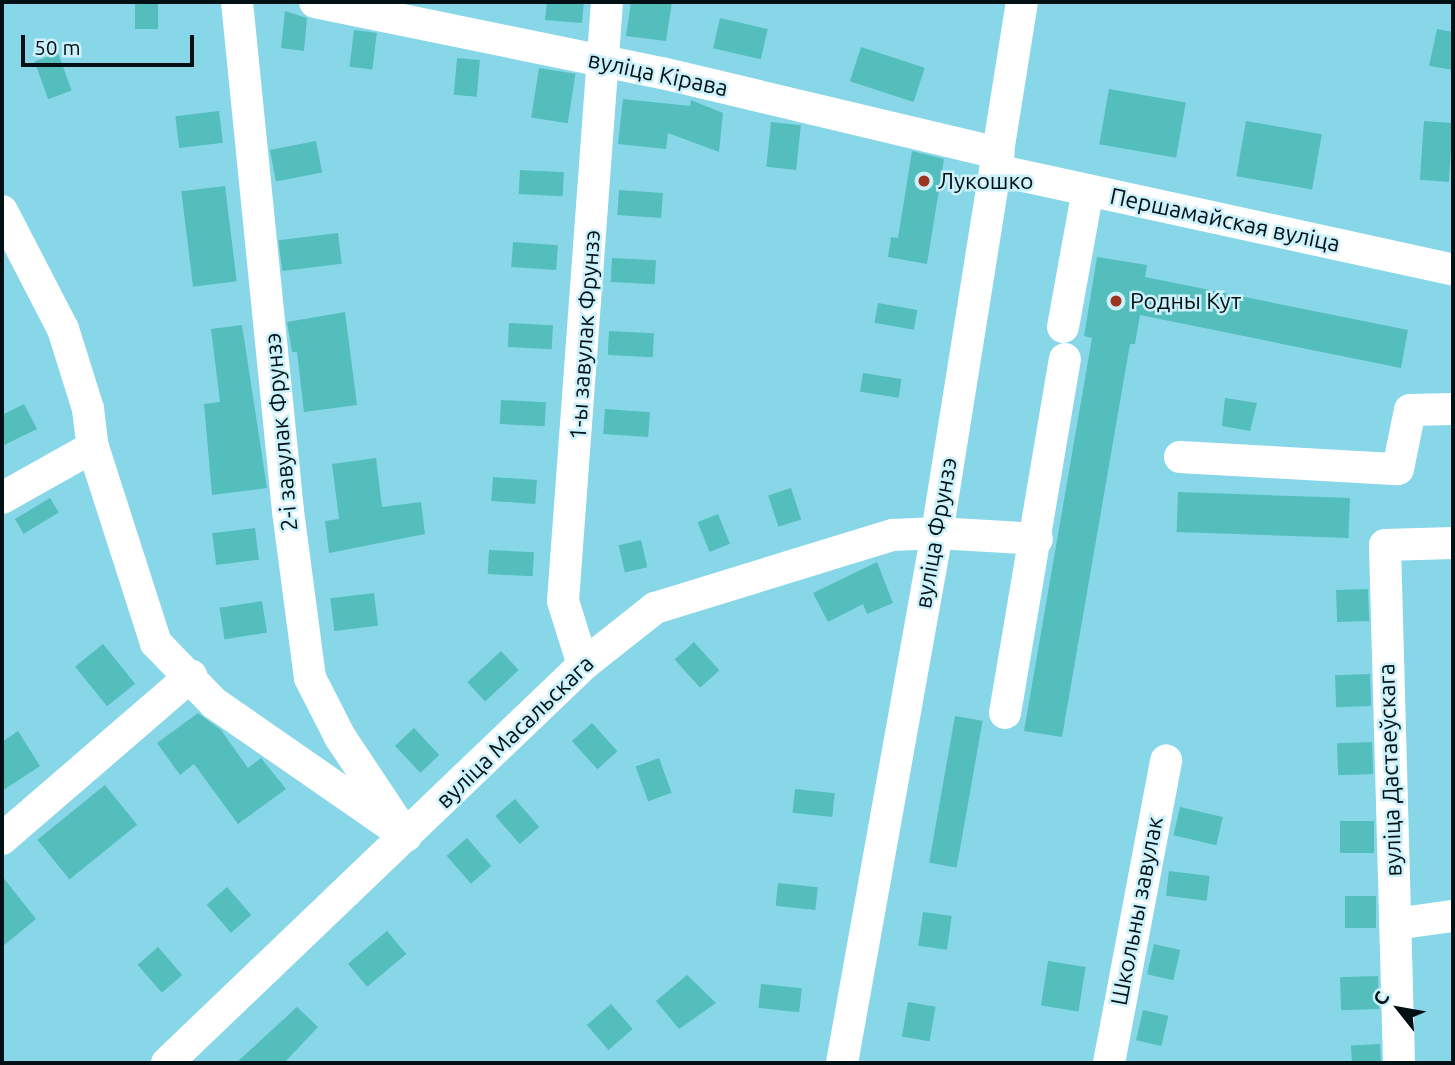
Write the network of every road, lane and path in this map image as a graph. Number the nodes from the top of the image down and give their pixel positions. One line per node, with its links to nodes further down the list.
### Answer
1 (237, 2): 23 (street, 2-і завулак Фрунзэ)
2 (315, 2): 5 (street, вуліца Кірава)
3 (607, 2): 5 (street, 1-ы завулак Фрунзэ)
4 (1022, 2): 6 (street, вуліца Фрунзэ)
5 (603, 61): 6 (street, вуліца Кірава); 19 (street, 1-ы завулак Фрунзэ)
6 (998, 162): 7 (street, Першамайская вуліца); 16 (street, вуліца Фрунзэ)
7 (1088, 190): 9 (street, Першамайская вуліца); 10 (street)
8 (2, 211): 13 (street)
9 (1453, 270)
10 (1063, 327)
11 (1065, 359): 17 (street)
12 (1453, 409): 14 (street)
13 (93, 447): 15 (street); 20 (street)
14 (1180, 457)
15 (2, 498)
16 (937, 533): 17 (street, вуліца Масальскага); 19 (street, вуліца Масальскага); 28 (street, вуліца Фрунзэ)
17 (1037, 539): 21 (street)
18 (1453, 543): 26 (street, вуліца Дастаеўскага)
19 (583, 665): 23 (street, вуліца Масальскага)
20 (191, 676): 23 (street); 24 (street)
21 (1005, 713)
22 (1166, 760): 29 (street, Школьны завулак)
23 (406, 836): 27 (street, вуліца Масальскага)
24 (2, 839)
25 (1453, 916): 26 (street)
26 (1395, 924): 30 (street, вуліца Дастаеўскага)
27 (167, 1063)
28 (842, 1063)
29 (1109, 1063)
30 (1399, 1063)

